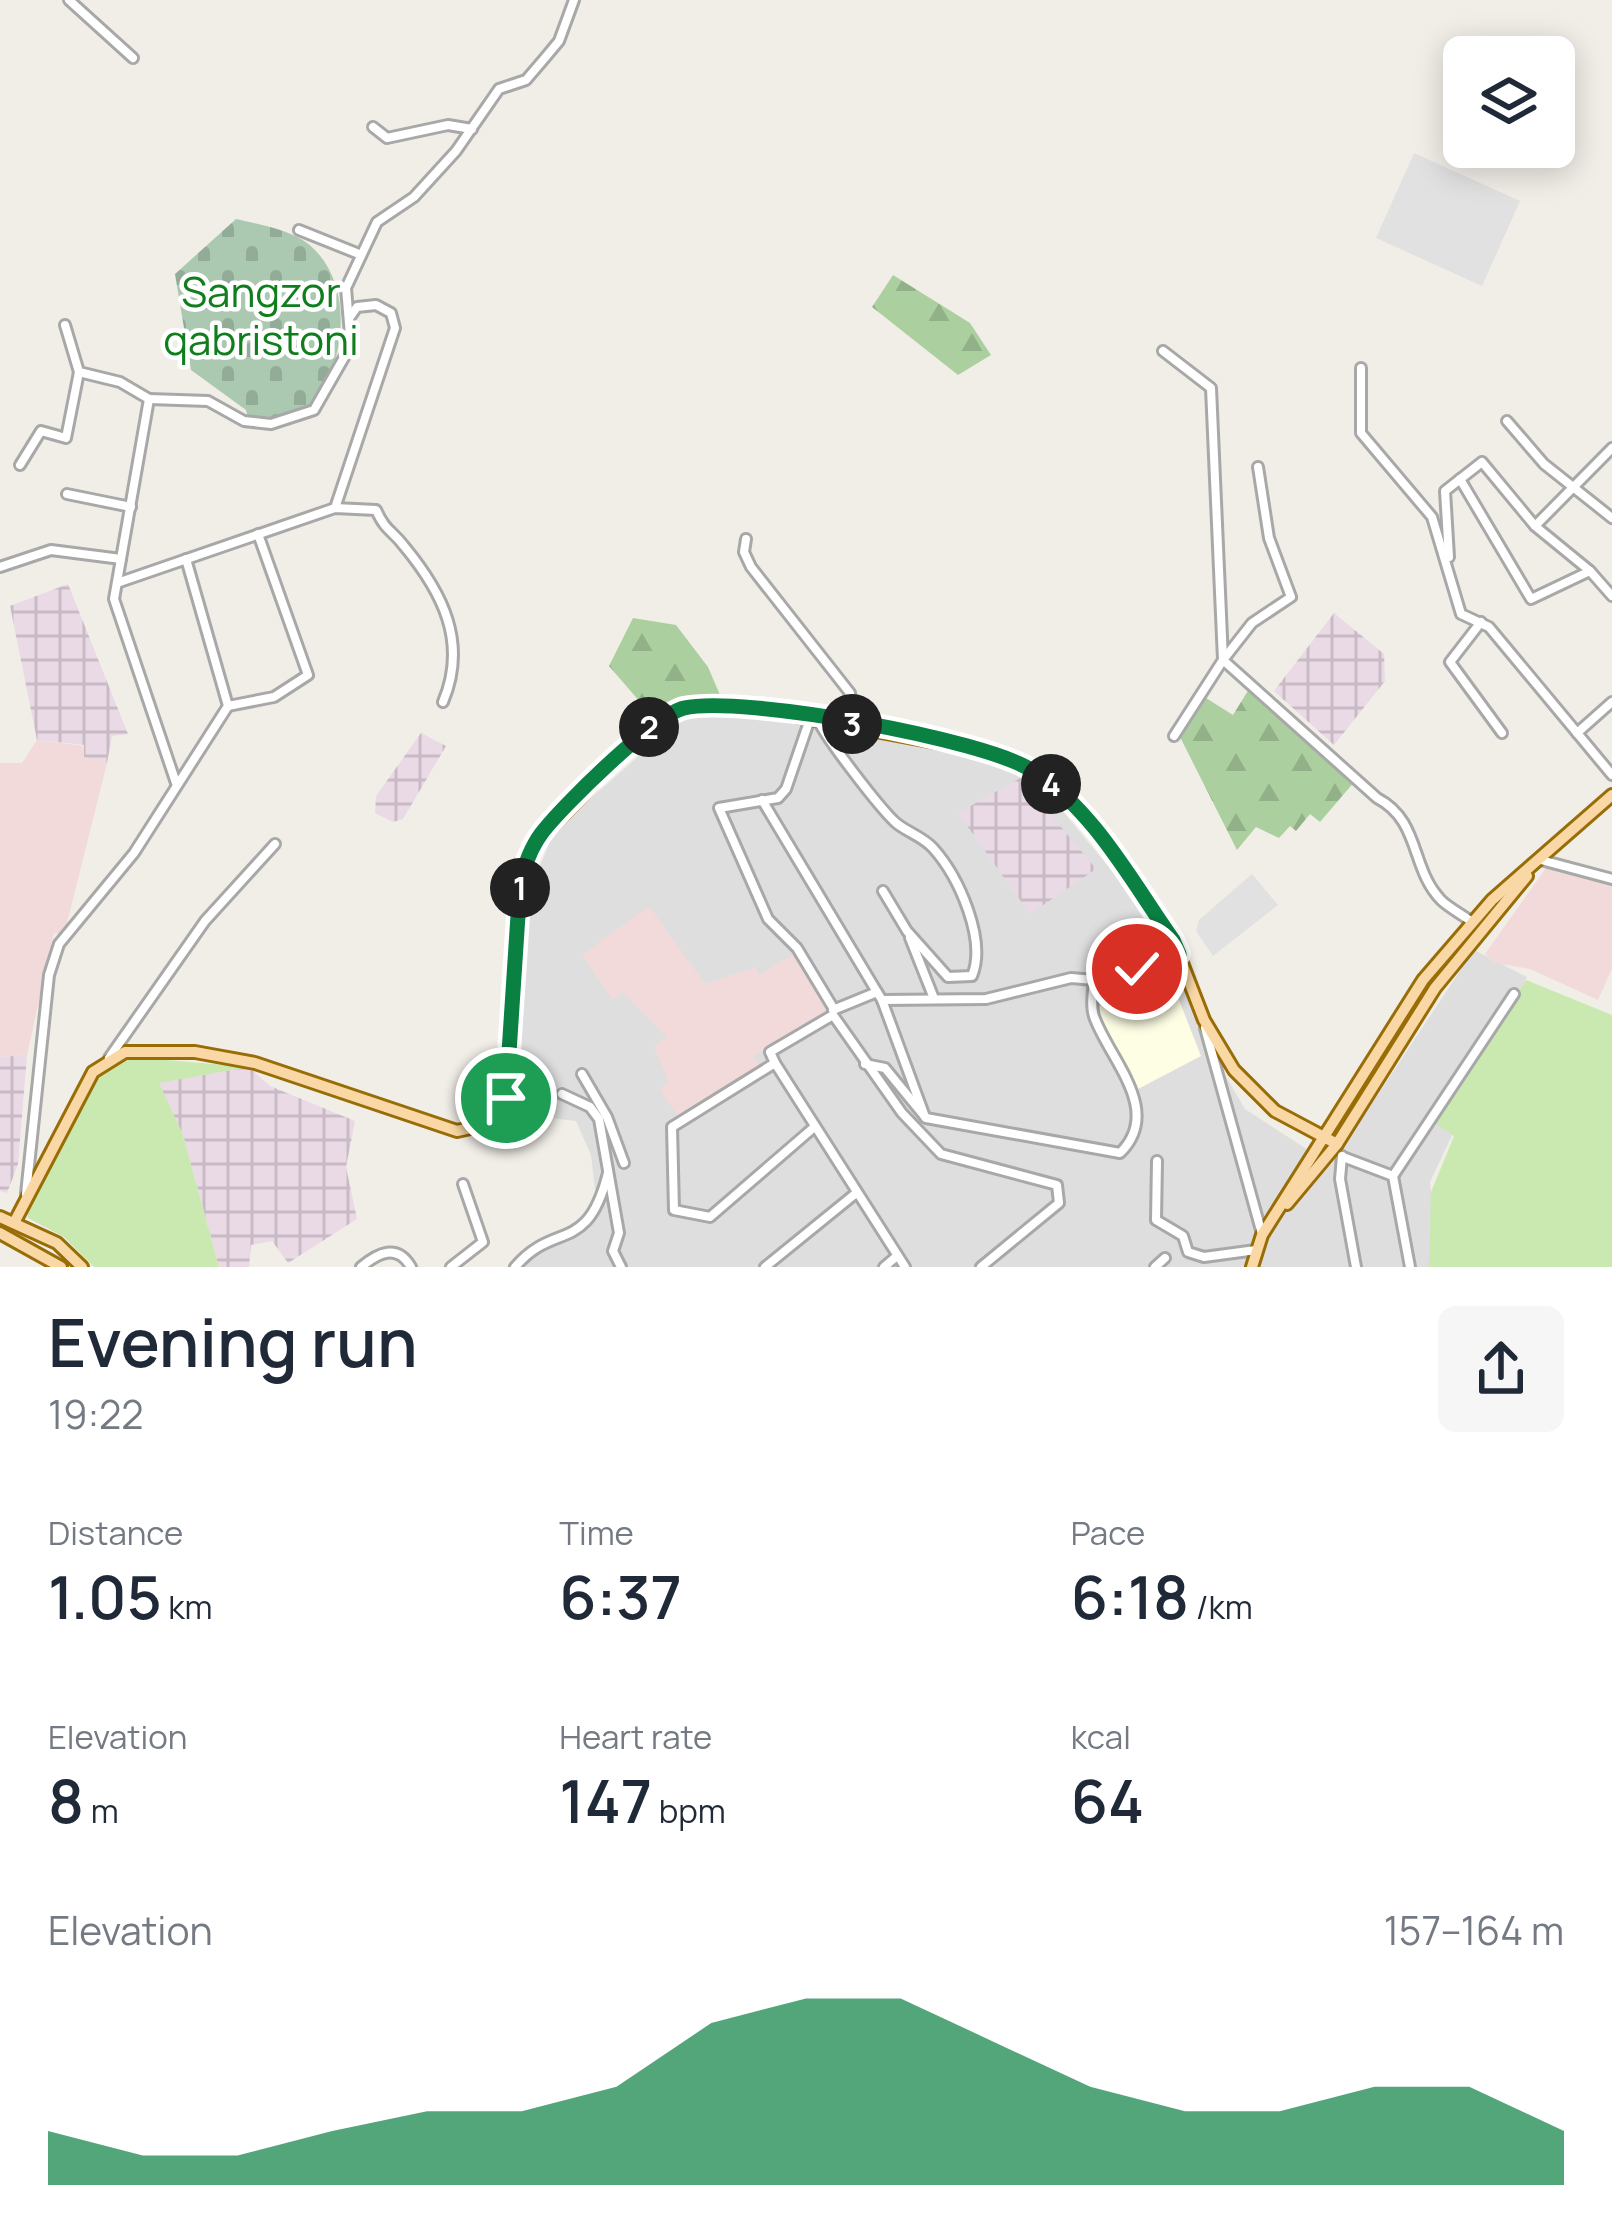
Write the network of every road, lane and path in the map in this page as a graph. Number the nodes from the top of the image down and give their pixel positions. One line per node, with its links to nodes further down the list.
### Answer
1 (69, 0): 3 (street)
2 (574, 0): 5 (street)
3 (133, 58)
4 (373, 127): 5 (street)
5 (472, 129): 7 (street)
6 (299, 230): 7 (street)
7 (359, 254): 8 (street)
8 (350, 317): 13 (street); 22 (street)
9 (64, 325): 12 (street)
10 (1163, 351): 35 (street)
11 (1360, 368): 31 (street)
12 (79, 372): 13 (street); 16 (street)
13 (148, 399): 21 (street)
14 (1508, 421): 19 (street)
15 (1612, 448): 19 (street)
16 (20, 465)
17 (1258, 467): 35 (street)
18 (1460, 479): 24 (street); 30 (street); 31 (street)
19 (1576, 490): 23 (street); 24 (street)
20 (67, 494): 21 (street)
21 (131, 507): 27 (street)
22 (335, 508): 25 (street); 36 (street)
23 (1612, 518)
24 (1535, 526): 30 (street)
25 (258, 534): 28 (street); 38 (street)
26 (746, 539): 40 (street)
27 (121, 559): 29 (street); 32 (street)
28 (187, 559): 32 (street); 38 (street)
29 (0, 567)
30 (1590, 572): 33 (street)
31 (1450, 575): 34 (street)
32 (117, 583): 45 (street)
33 (1612, 596)
34 (1481, 622): 41 (street); 42 (street)
35 (1223, 660): 43 (street); 52 (street)
36 (443, 702)
37 (1612, 702): 42 (street)
38 (229, 706): 45 (street)
39 (814, 717): 40 (main road); 47 (street); 53 (street); 63 (main road)
40 (842, 722): 54 (main road)
41 (1502, 733)
42 (1577, 733): 44 (street)
43 (1174, 736)
44 (1612, 775)
45 (176, 784): 77 (street)
46 (1612, 795): 49 (main road)
47 (762, 800): 59 (street); 62 (street)
48 (275, 844): 63 (street)
49 (1541, 860): 50 (street); 52 (main road); 57 (main road)
50 (1612, 879)
51 (883, 891): 53 (street)
52 (1472, 922): 56 (main road)
53 (907, 931): 60 (street)
54 (1179, 954): 55 (street); 61 (main road)
55 (1094, 980): 60 (street); 68 (street)
56 (1423, 980): 57 (main road); 70 (main road)
57 (1435, 988): 70 (main road)
58 (1514, 994): 74 (street)
59 (880, 996): 60 (street); 62 (street); 68 (street)
60 (934, 996)
61 (1200, 1010): 70 (main road); 81 (street)
62 (833, 1011): 64 (street); 65 (street)
63 (108, 1059): 77 (main road)
64 (775, 1063): 69 (street); 69 (street)
65 (865, 1064): 68 (street); 96 (street)
66 (582, 1074): 72 (street)
67 (562, 1094): 73 (street)
68 (926, 1118)
69 (812, 1129): 76 (street)
70 (1336, 1146): 74 (street); 81 (main road); 99 (street)
71 (1157, 1161): 82 (street)
72 (624, 1163)
73 (609, 1167): 91 (street); 92 (street)
74 (1393, 1176): 100 (street)
75 (463, 1184): 90 (street)
76 (855, 1194): 83 (street); 93 (street)
77 (26, 1201): 79 (main road)
78 (0, 1217): 79 (main road)
79 (14, 1223): 87 (main road)
80 (0, 1234): 86 (main road)
81 (1262, 1235): 82 (main road)
82 (1256, 1250): 98 (main road)
83 (897, 1256): 94 (street); 95 (street)
84 (1166, 1258): 97 (street)
85 (409, 1263): 88 (street); 89 (street)
86 (61, 1267)
87 (82, 1267)
88 (362, 1267)
89 (424, 1267)
90 (451, 1267)
91 (515, 1267)
92 (621, 1267)
93 (766, 1267)
94 (884, 1267)
95 (904, 1267)
96 (981, 1267)
97 (1155, 1267)
98 (1252, 1267)
99 (1356, 1267)
100 (1410, 1267)

